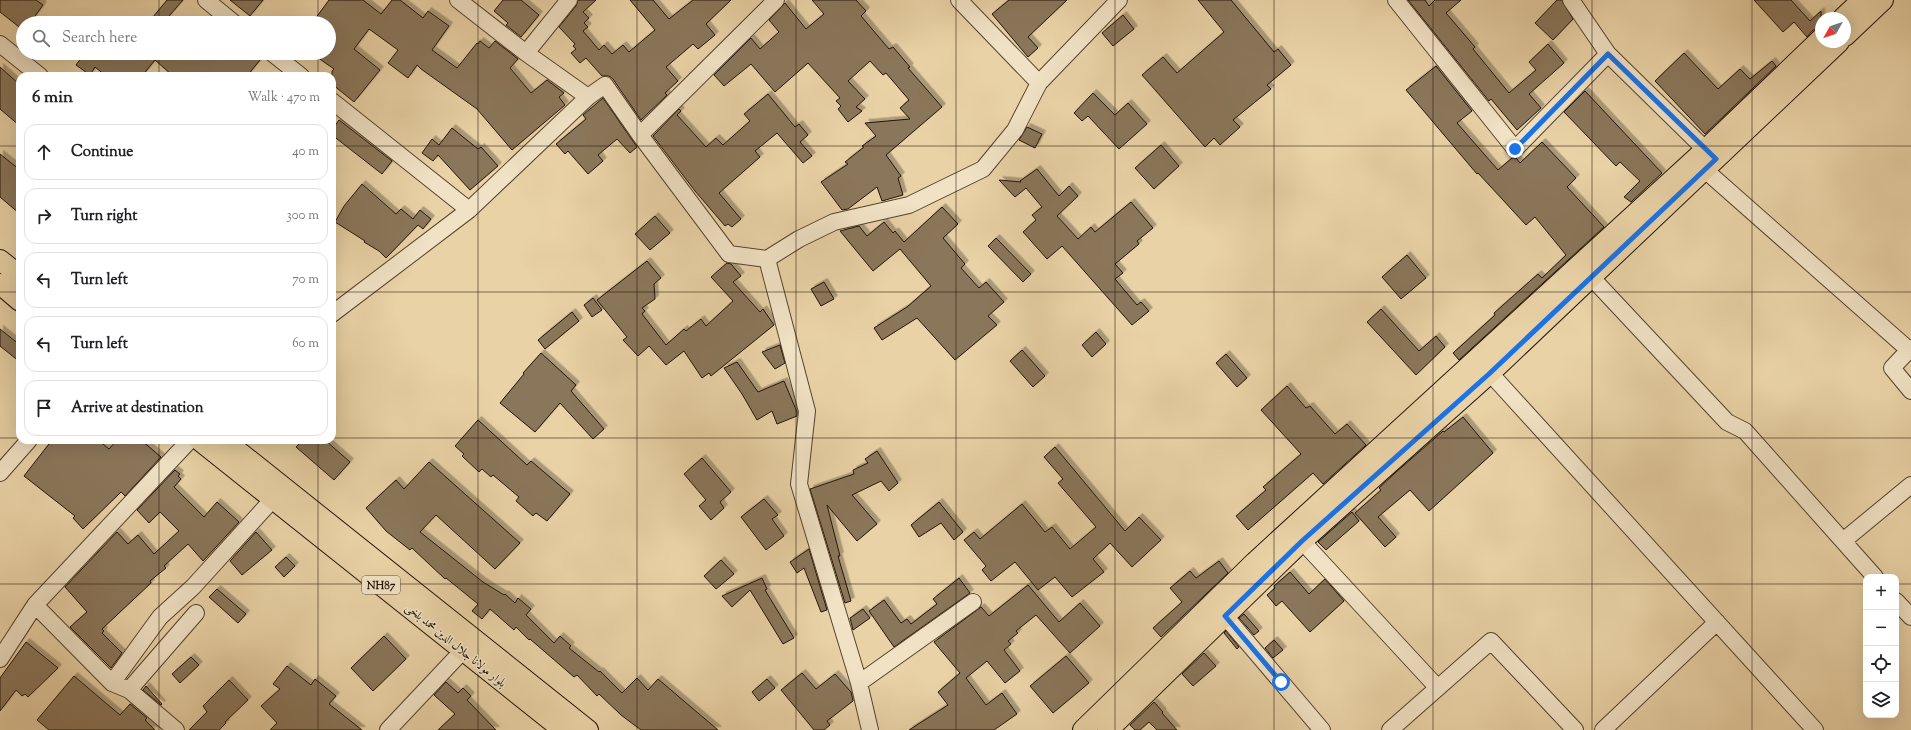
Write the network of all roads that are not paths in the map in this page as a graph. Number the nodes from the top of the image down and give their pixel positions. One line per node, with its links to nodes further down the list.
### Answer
1 (206, 0): 12 (street)
2 (458, 0): 17 (street)
3 (570, 0): 17 (street)
4 (776, 0): 27 (street)
5 (959, 0): 24 (street)
6 (1119, 0): 24 (street)
7 (1396, 0): 18 (street)
8 (1571, 0): 18 (street)
9 (1862, 0): 11 (main road)
10 (1883, 0): 13 (main road)
11 (1849, 12)
12 (225, 16)
13 (1851, 30)
14 (0, 44): 19 (street)
15 (1815, 45): 28 (main road)
16 (1832, 48): 28 (main road)
17 (526, 53): 25 (street)
18 (1608, 54): 28 (street)
19 (16, 57)
20 (20, 60): 22 (street)
21 (281, 60): 23 (street)
22 (35, 72)
23 (296, 72)
24 (1039, 83): 30 (street)
25 (588, 97): 27 (street); 29 (street)
26 (336, 104): 29 (street)
27 (640, 135): 30 (street)
28 (1709, 159): 33 (main road); 37 (street); 68 (main road)
29 (469, 210): 36 (street)
30 (767, 259): 60 (street)
31 (0, 260): 32 (main road)
32 (16, 273)
33 (1592, 278): 38 (main road); 48 (street)
34 (0, 284): 35 (main road)
35 (16, 298)
36 (336, 309)
37 (1910, 349): 39 (street)
38 (1490, 373): 47 (main road); 56 (street)
39 (1911, 391)
40 (26, 444): 44 (street)
41 (186, 444): 51 (street)
42 (204, 444): 46 (main road, بلوار مولانا جلال الدین محمد بلخی / NH87)
43 (229, 444): 57 (main road, بلوار مولانا جلال الدین محمد بلخی / NH87)
44 (0, 474)
45 (1911, 485): 48 (street)
46 (273, 499): 57 (main road, بلوار مولانا جلال الدین محمد بلخی / NH87); 59 (street)
47 (1302, 541): 54 (main road); 61 (street)
48 (1843, 541): 49 (street)
49 (1872, 574)
50 (973, 602): 60 (street)
51 (35, 604): 58 (street); 59 (street)
52 (1899, 604): 55 (street)
53 (196, 613): 62 (street)
54 (1225, 616): 69 (main road); 70 (street)
55 (1911, 618)
56 (1717, 622): 73 (street); 74 (street)
57 (469, 645): 64 (street); 65 (main road, بلوار مولانا جلال الدین محمد بلخی / NH87); 66 (main road, بلوار مولانا جلال الدین محمد بلخی / NH87)
58 (0, 659)
59 (112, 683): 62 (street)
60 (859, 683): 67 (street)
61 (1437, 687): 71 (street); 72 (street)
62 (129, 690): 63 (street)
63 (176, 730)
64 (388, 730)
65 (563, 730)
66 (588, 730)
67 (870, 730)
68 (1083, 730)
69 (1108, 730)
70 (1322, 730)
71 (1390, 730)
72 (1575, 730)
73 (1603, 730)
74 (1815, 730)

